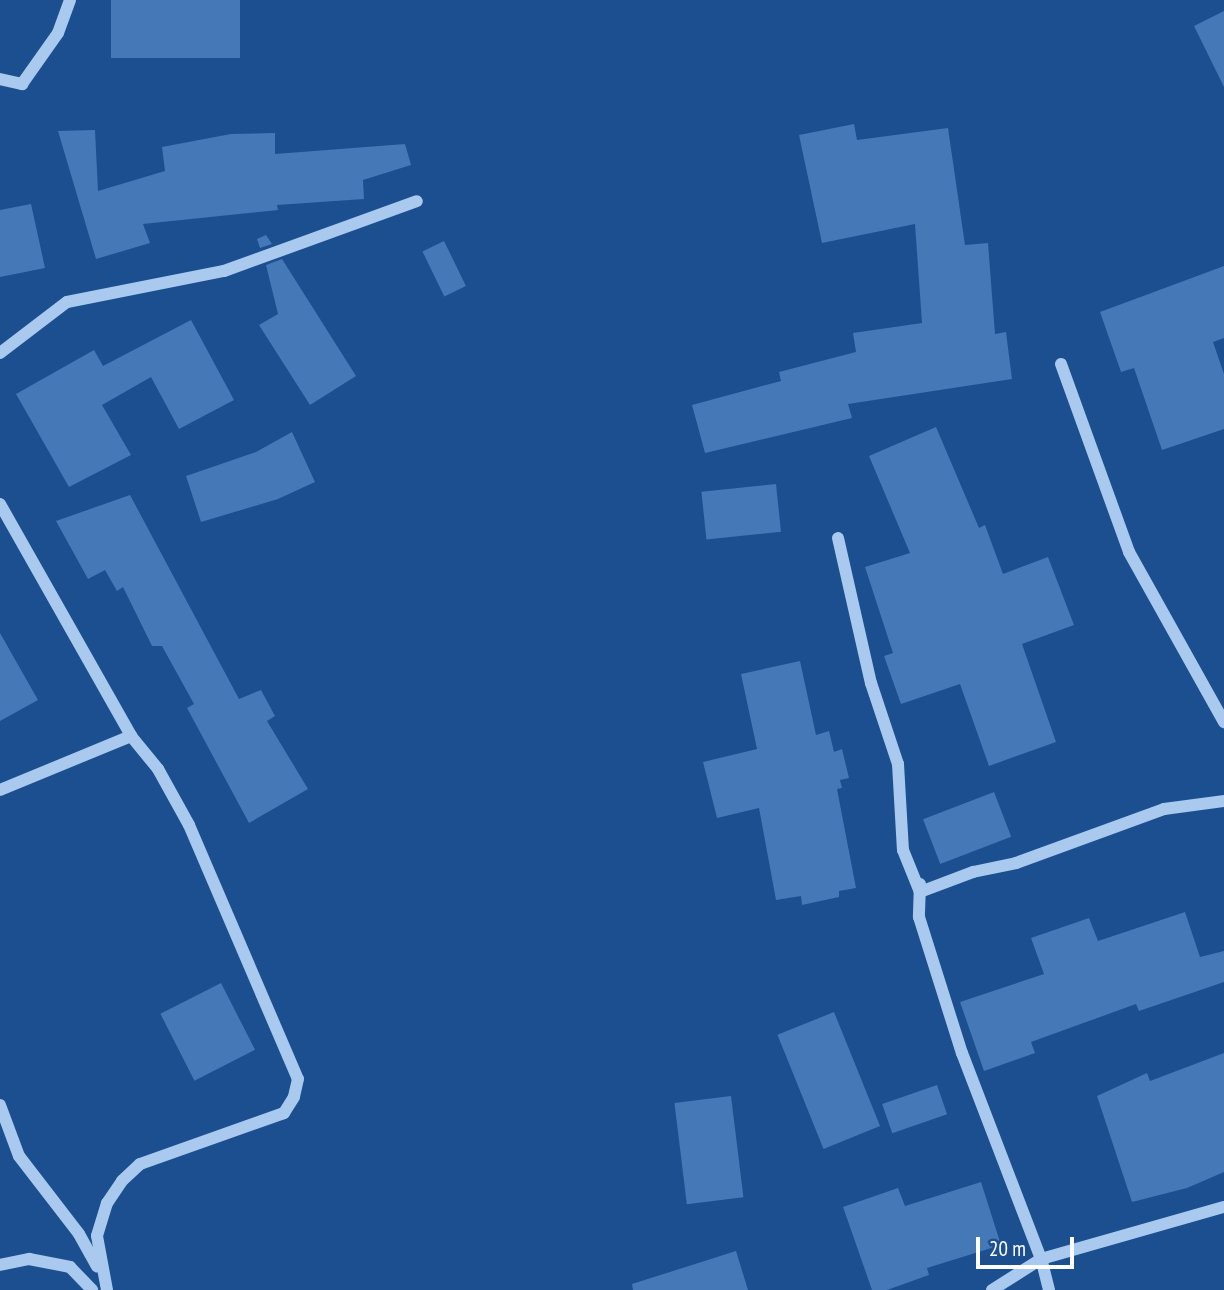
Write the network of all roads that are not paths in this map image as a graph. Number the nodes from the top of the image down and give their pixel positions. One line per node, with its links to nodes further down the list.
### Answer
1 (70, 0): 2 (street)
2 (0, 79)
3 (417, 201): 4 (street)
4 (0, 353)
5 (1061, 364): 8 (street)
6 (0, 504): 9 (street)
7 (838, 538): 12 (street)
8 (1224, 722)
9 (131, 736): 10 (street); 17 (street)
10 (0, 790)
11 (1224, 801): 12 (street)
12 (903, 850): 15 (street)
13 (0, 1105): 17 (street)
14 (1224, 1207): 15 (street)
15 (1041, 1259): 20 (street); 21 (street)
16 (0, 1265): 18 (street)
17 (100, 1272): 19 (street)
18 (92, 1290)
19 (107, 1290)
20 (992, 1290)
21 (1049, 1290)

